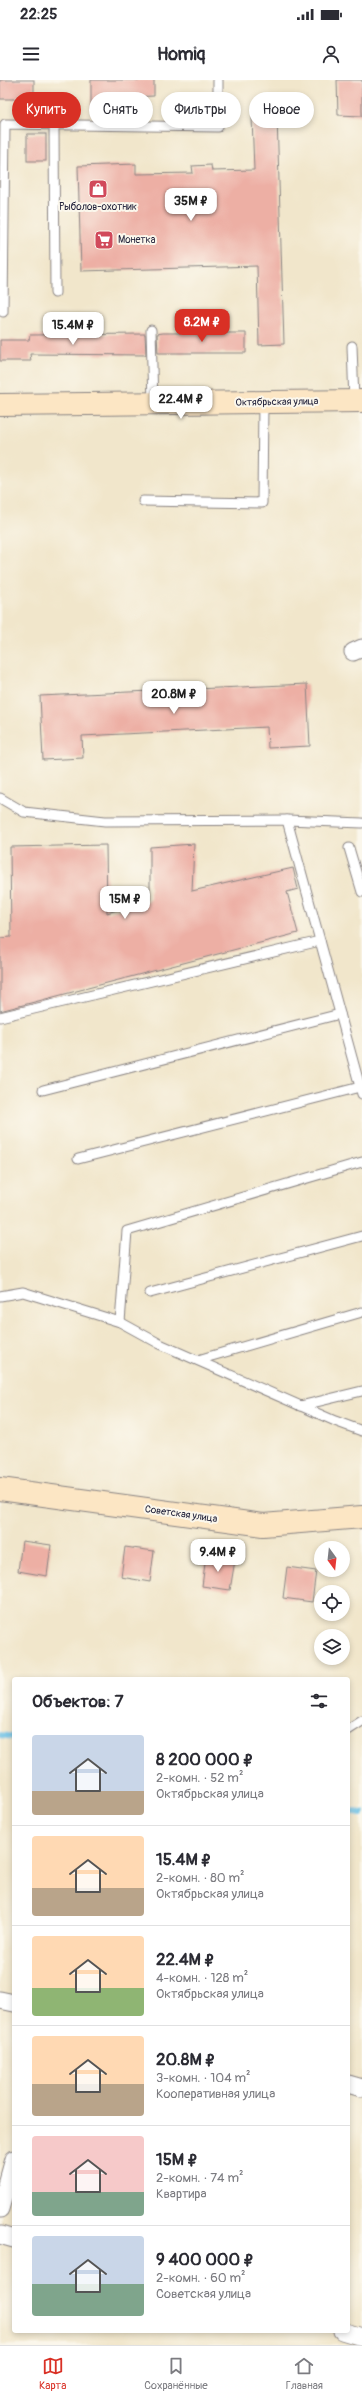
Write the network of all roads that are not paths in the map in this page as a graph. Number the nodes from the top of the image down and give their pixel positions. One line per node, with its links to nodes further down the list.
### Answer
1 (218, 80): 3 (lane)
2 (12, 124): 6 (lane)
3 (81, 126)
4 (54, 128): 5 (lane)
5 (55, 293)
6 (4, 312)
7 (151, 330): 11 (lane)
8 (352, 346): 9 (lane)
9 (358, 401): 10 (main road, Октябрьская улица)
10 (263, 402): 11 (main road, Октябрьская улица); 13 (lane)
11 (153, 403): 12 (main road, Октябрьская улица)
12 (0, 405)
13 (143, 501)
14 (0, 798): 15 (lane)
15 (286, 820): 16 (lane); 19 (lane)
16 (362, 823)
17 (349, 848): 18 (lane)
18 (362, 892)
19 (320, 941): 20 (lane); 21 (lane)
20 (340, 1014): 22 (lane); 23 (lane)
21 (0, 1017)
22 (43, 1090)
23 (361, 1091): 24 (lane)
24 (78, 1159)
25 (362, 1162): 30 (lane)
26 (362, 1236): 27 (lane)
27 (150, 1293)
28 (0, 1296): 30 (lane)
29 (362, 1312): 31 (lane)
30 (120, 1322): 31 (lane)
31 (198, 1360): 33 (lane)
32 (362, 1391): 33 (lane)
33 (300, 1406): 34 (lane)
34 (362, 1431)
35 (0, 1489): 36 (main road, Советская улица)
36 (362, 1517)
37 (362, 1722): 38 (lane)
38 (350, 1729)
39 (0, 2000): 40 (street)
40 (12, 2003)
41 (350, 2085): 42 (street)
42 (362, 2088)
43 (12, 2166): 44 (street)
44 (0, 2209)
45 (0, 2235): 46 (street)
46 (12, 2238)
47 (349, 2333): 48 (street)
48 (362, 2337)

